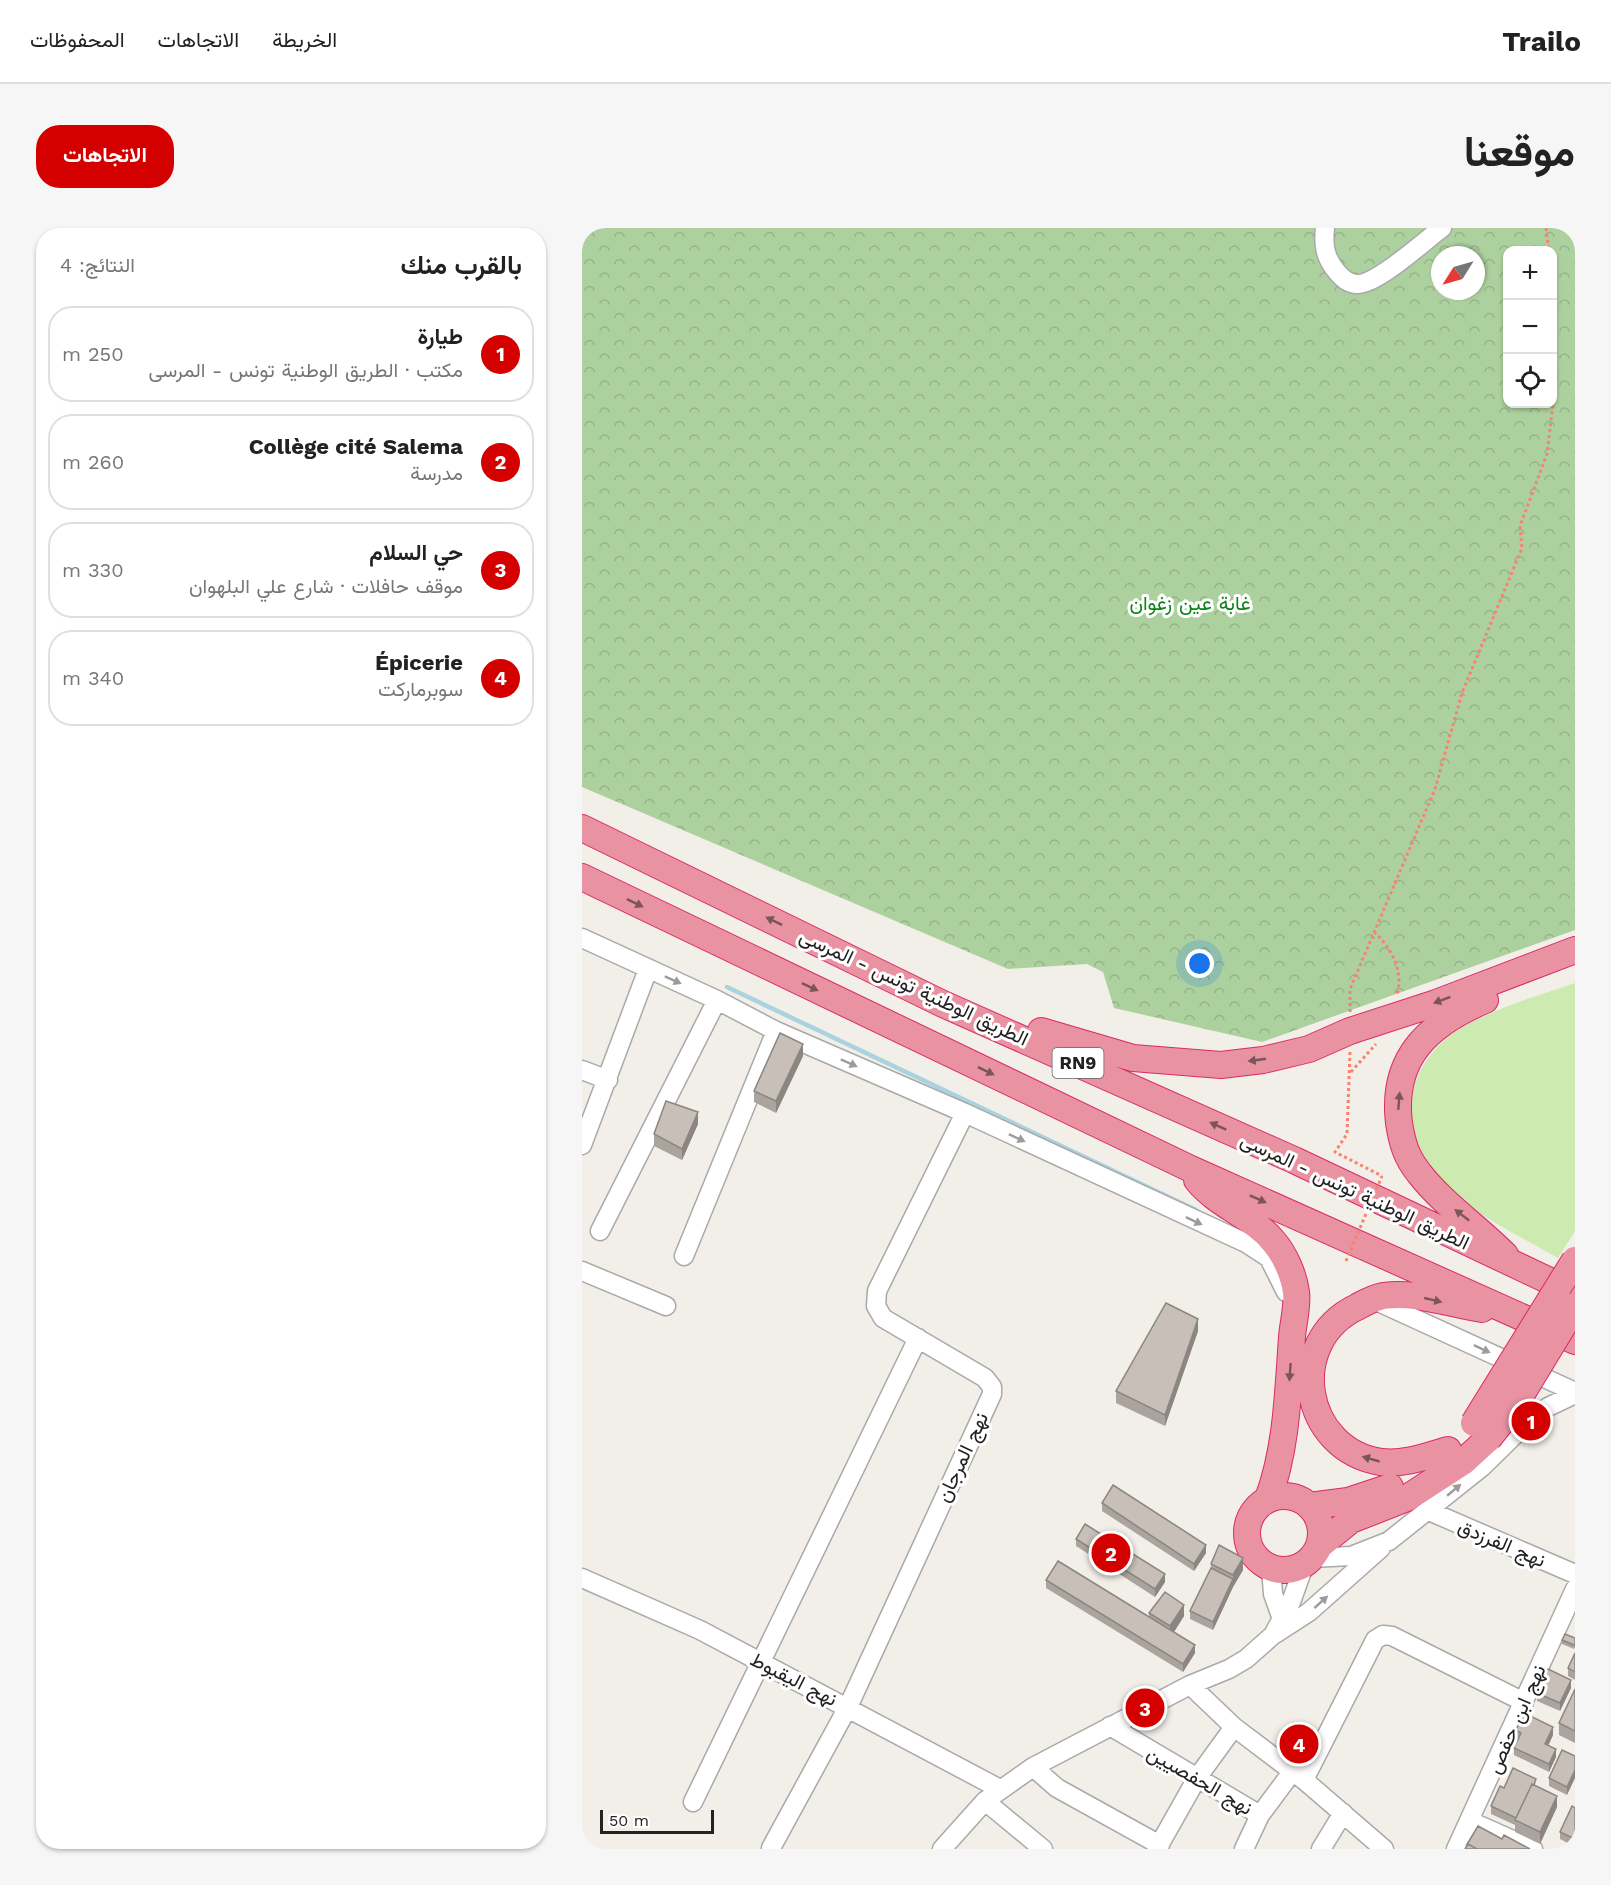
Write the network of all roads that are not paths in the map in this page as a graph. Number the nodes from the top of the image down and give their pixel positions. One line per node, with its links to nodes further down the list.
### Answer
1 (1325, 228): 2 (street)
2 (1442, 228)
3 (582, 828): 10 (highway, الطريق الوطنية تونس - المرسى / RN9, one-way to 3)
4 (582, 877): 16 (highway, RN9, one-way to 16)
5 (582, 938): 8 (street)
6 (1575, 950): 10 (highway, one-way to 10)
7 (1575, 966): 20 (highway, one-way to 7)
8 (648, 969): 9 (street, one-way to 9); 13 (street)
9 (717, 1000): 11 (street); 17 (street)
10 (944, 1004): 20 (highway, الطريق الوطنية تونس - المرسى / RN9, one-way to 10)
11 (776, 1031): 14 (street, one-way to 14); 18 (street)
12 (582, 1070): 13 (street)
13 (608, 1080): 15 (street)
14 (964, 1113): 27 (street, one-way to 27); 28 (street, نهج المرجان)
15 (582, 1145)
16 (1191, 1169): 26 (highway, RN9, one-way to 26); 27 (highway)
17 (600, 1231)
18 (684, 1256)
19 (1575, 1260): 31 (highway, bridge)
20 (1520, 1269): 22 (highway, الطريق الوطنية تونس - المرسى / RN9)
21 (582, 1271): 24 (street)
22 (1575, 1293)
23 (1372, 1299): 26 (highway, one-way to 26); 30 (street, one-way to 30); 32 (highway, one-way to 23)
24 (666, 1306)
25 (1575, 1306): 31 (highway, bridge)
26 (1516, 1316): 29 (highway, RN9)
27 (1293, 1325): 33 (highway, one-way to 33)
28 (918, 1338): 44 (street); 47 (street, نهج المرجان)
29 (1575, 1341)
30 (1575, 1393): 35 (street, one-way to 30)
31 (1481, 1431): 32 (highway); 37 (highway)
32 (1448, 1450): 34 (highway)
33 (1268, 1499): 34 (highway); 38 (highway)
34 (1310, 1506): 37 (highway)
35 (1429, 1511): 36 (street); 39 (street, نهج الفرزدق)
36 (1389, 1541): 37 (street); 43 (street, one-way to 36)
37 (1312, 1556): 38 (highway); 42 (street)
38 (1271, 1568): 42 (street)
39 (1575, 1574)
40 (582, 1578): 44 (street, نهج اليقبوط)
41 (1575, 1589): 46 (street, نهج ابن حفص)
42 (1282, 1619): 43 (street)
43 (1273, 1635): 45 (street)
44 (763, 1663): 47 (street, نهج اليقبوط); 55 (street)
45 (1190, 1685): 48 (street); 49 (street)
46 (1524, 1702): 51 (street); 58 (street, نهج ابن حفص)
47 (848, 1707): 53 (street, نهج اليقبوط); 60 (street, نهج المرجان)
48 (1110, 1726): 50 (street); 52 (street, نهج الحفصيين)
49 (1234, 1726): 51 (street); 52 (street)
50 (1033, 1767): 53 (street); 59 (street)
51 (1298, 1776): 56 (street); 57 (street)
52 (1197, 1778): 57 (street, نهج الحفصيين); 59 (street)
53 (1000, 1789): 54 (street)
54 (985, 1801): 61 (street); 62 (street)
55 (693, 1802)
56 (1343, 1813): 64 (street); 65 (street)
57 (1260, 1815): 63 (street)
58 (1470, 1821): 66 (street, نهج ابن حفص); 67 (street)
59 (1158, 1847)
60 (771, 1848)
61 (942, 1849)
62 (1043, 1849)
63 (1244, 1849)
64 (1321, 1849)
65 (1384, 1849)
66 (1456, 1849)
67 (1533, 1849)

